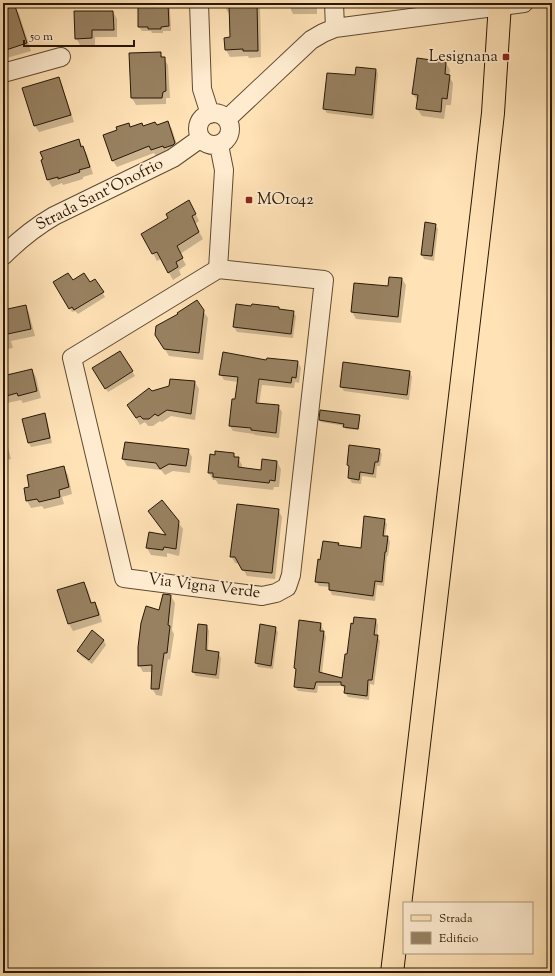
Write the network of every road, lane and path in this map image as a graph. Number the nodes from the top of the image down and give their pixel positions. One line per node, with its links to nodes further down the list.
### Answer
1 (199, 3): 8 (street)
2 (334, 3): 5 (street)
3 (524, 3): 4 (street)
4 (500, 5): 5 (street); 13 (main road)
5 (335, 28): 8 (street)
6 (61, 56): 7 (street)
7 (3, 73)
8 (218, 116): 9 (street); 10 (street)
9 (201, 138): 10 (street); 11 (street, Strada Sant'Onofrio)
10 (219, 145): 12 (street)
11 (3, 256)
12 (218, 269): 12 (street, Via Vigna Verde)
13 (392, 973)

